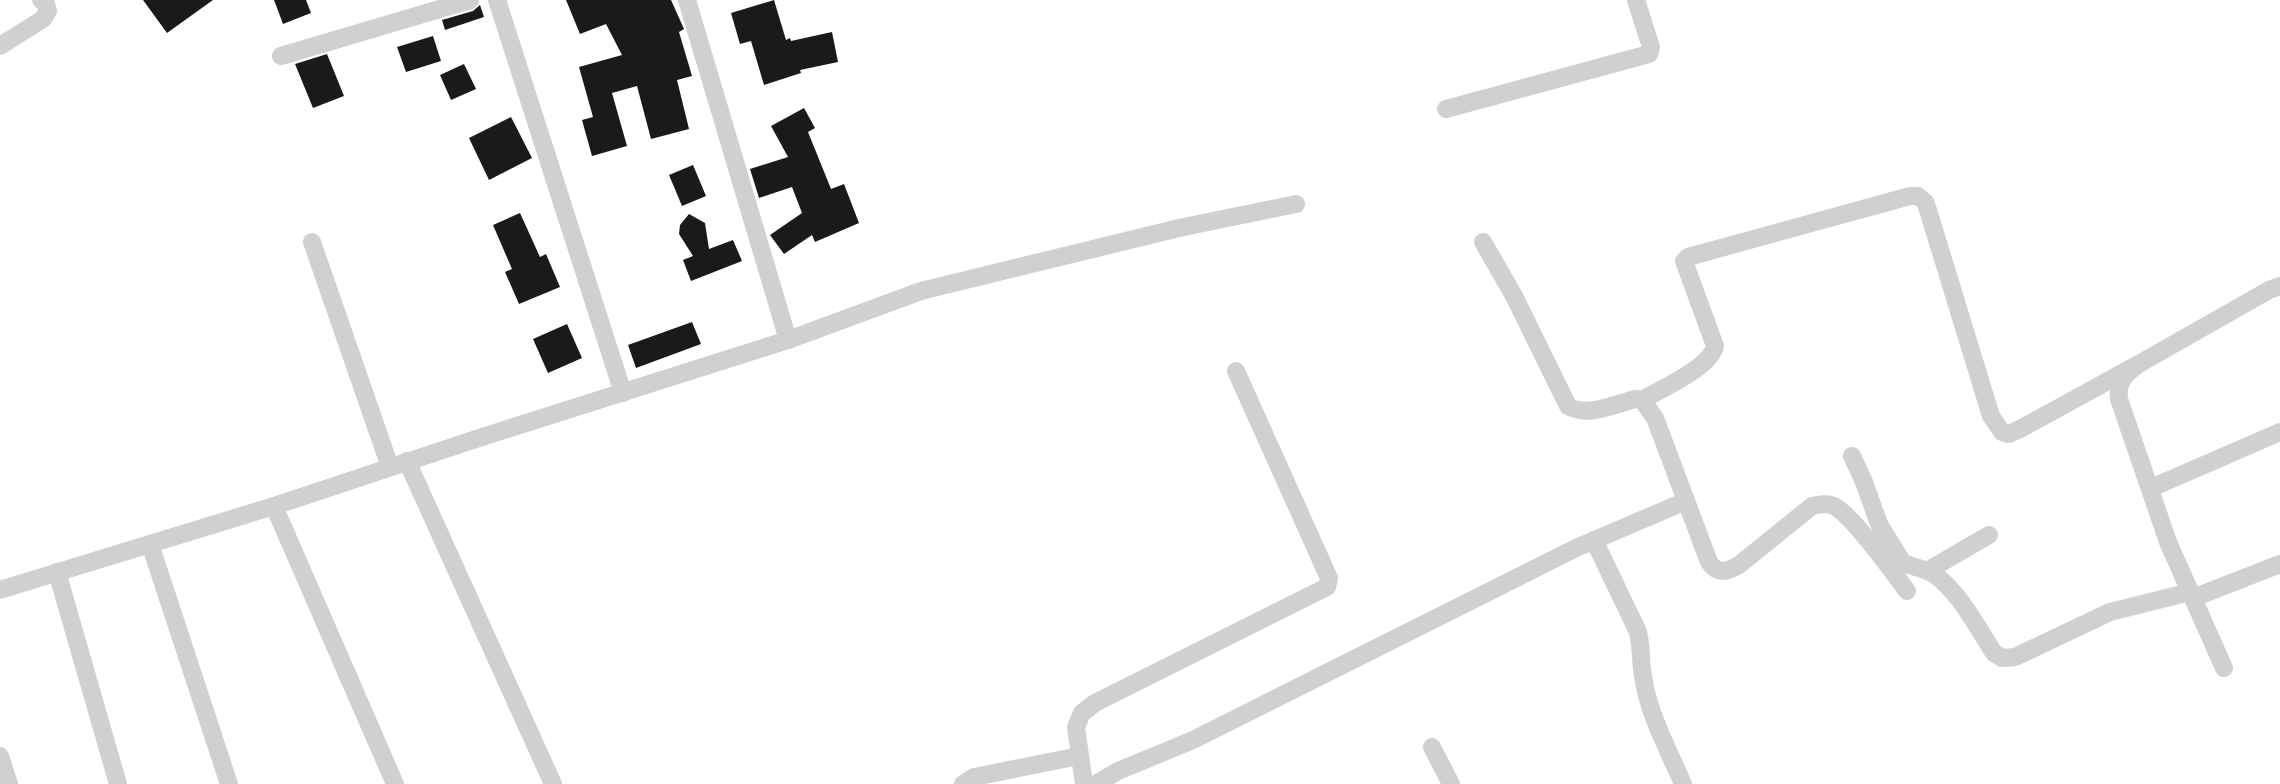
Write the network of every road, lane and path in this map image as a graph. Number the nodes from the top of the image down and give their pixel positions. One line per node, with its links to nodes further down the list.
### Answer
1 (41, 0): 6 (street)
2 (470, 0): 7 (street)
3 (497, 0): 16 (street)
4 (687, 0): 13 (street)
5 (1636, 0): 8 (street)
6 (0, 46)
7 (281, 56)
8 (1446, 109)
9 (1296, 204): 13 (street)
10 (312, 242): 20 (street)
11 (1483, 242): 17 (street)
12 (2280, 286): 14 (street)
13 (788, 340): 16 (street)
14 (2137, 365): 17 (street); 21 (street)
15 (1236, 371): 38 (street)
16 (623, 393): 20 (street)
17 (1642, 400): 22 (street)
18 (2280, 432): 21 (street)
19 (1852, 456): 28 (street)
20 (398, 464): 23 (street); 43 (street)
21 (2151, 488): 34 (street)
22 (1686, 501): 25 (street); 27 (street)
23 (274, 506): 26 (street); 42 (street)
24 (1989, 534): 30 (street)
25 (1594, 540): 46 (street); 48 (street)
26 (150, 544): 31 (street); 41 (street)
27 (1881, 556): 28 (street); 33 (street)
28 (1903, 563): 30 (street)
29 (2280, 564): 34 (street)
30 (1927, 571): 34 (street)
31 (57, 572): 32 (street); 40 (street)
32 (0, 590)
33 (1907, 591)
34 (2192, 595): 35 (street)
35 (2224, 668)
36 (1432, 747): 47 (street)
37 (0, 756): 39 (street)
38 (1079, 756): 44 (street); 45 (street)
39 (9, 784)
40 (118, 784)
41 (229, 784)
42 (395, 784)
43 (553, 784)
44 (963, 784)
45 (1084, 784)
46 (1096, 784)
47 (1451, 784)
48 (1683, 784)

